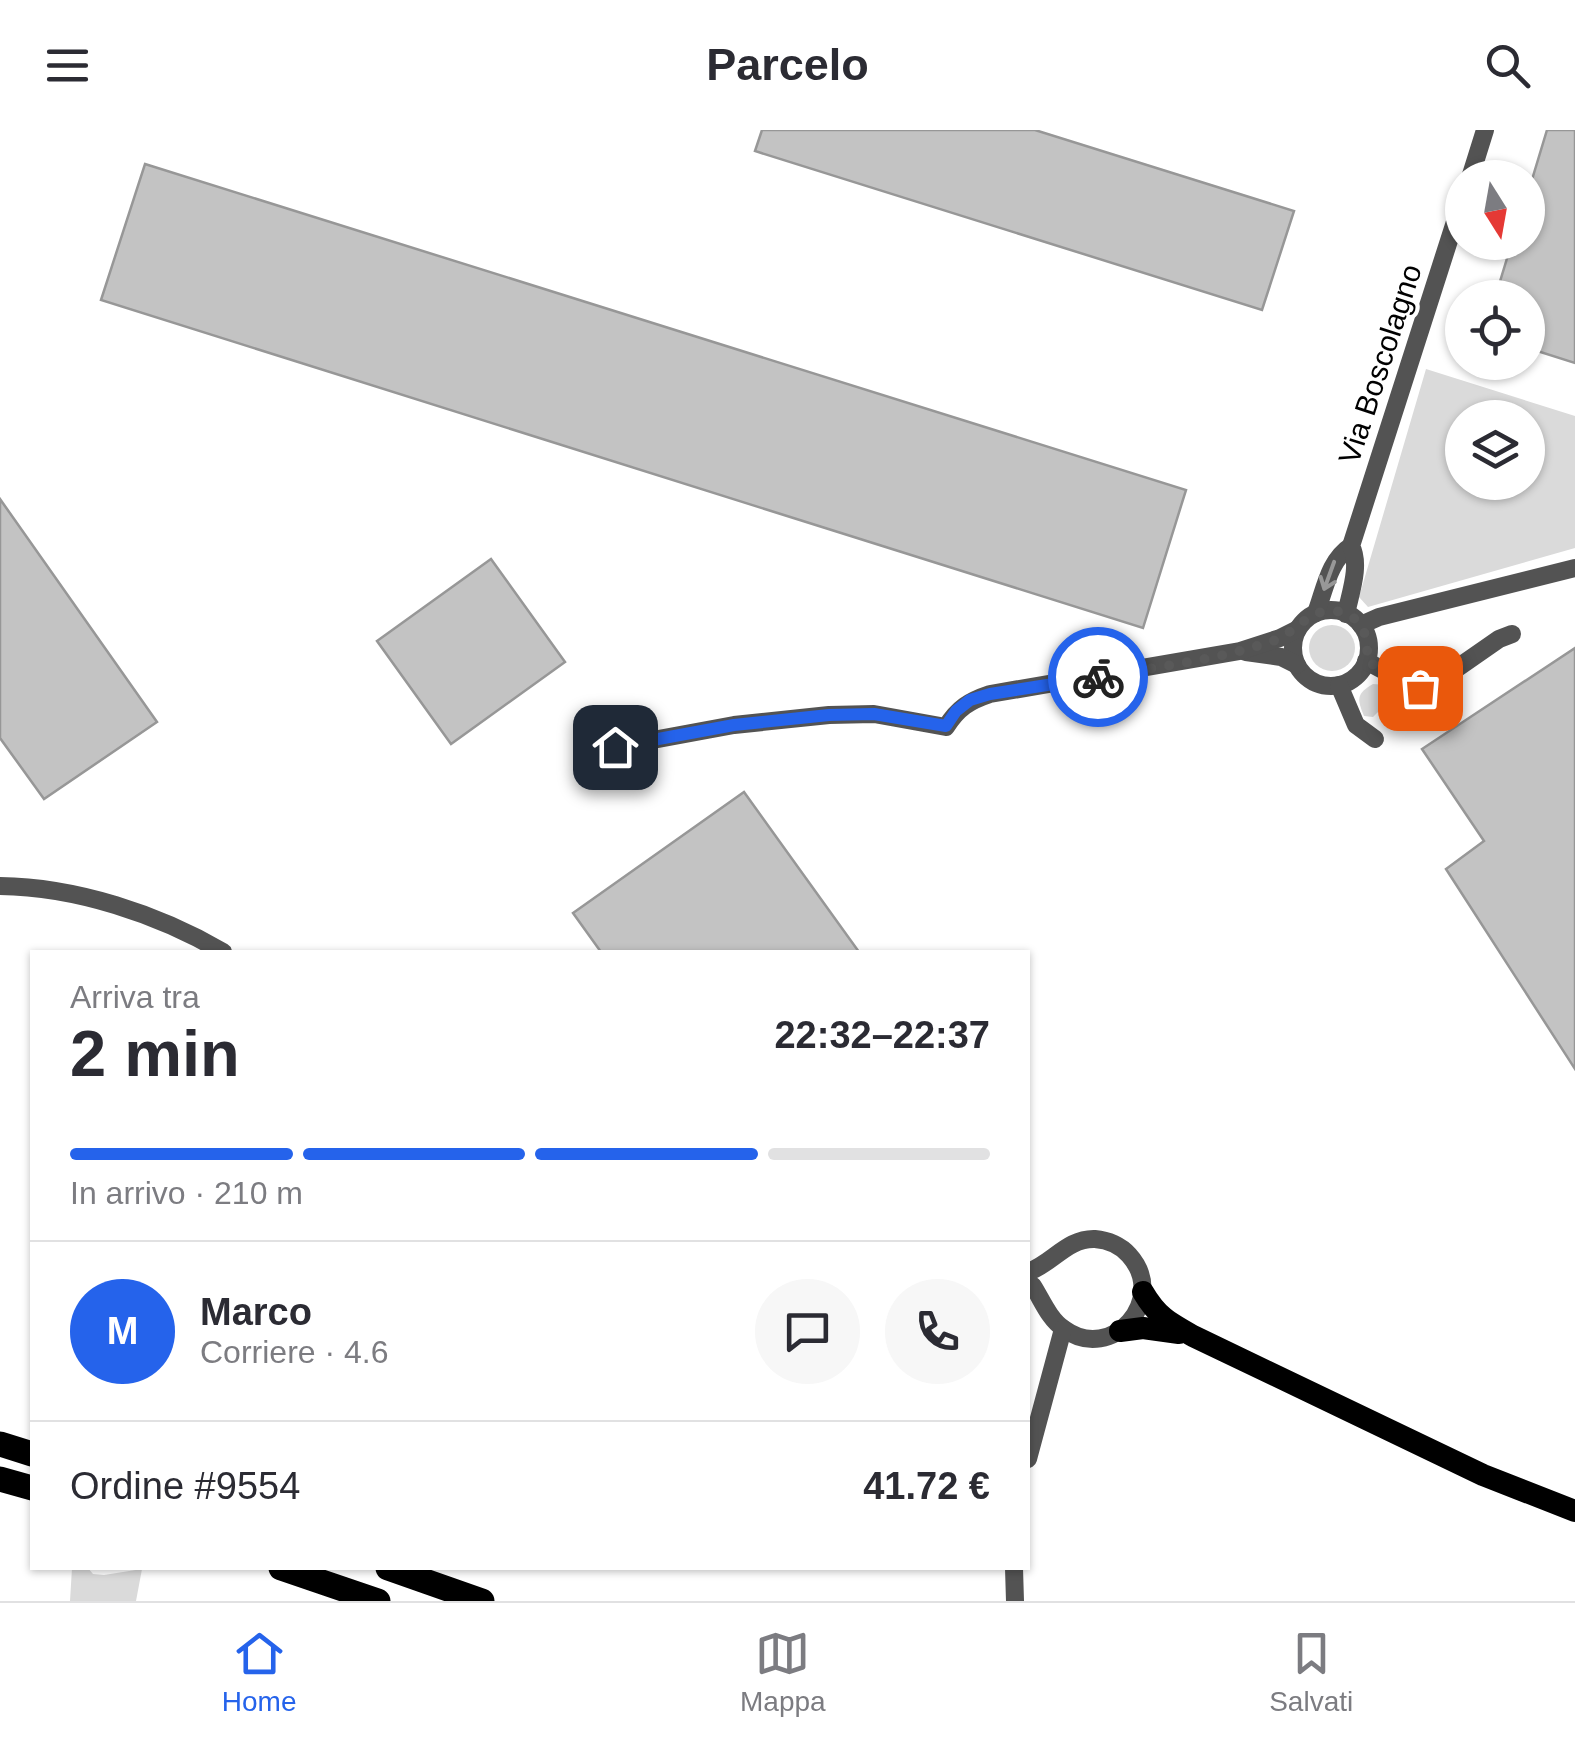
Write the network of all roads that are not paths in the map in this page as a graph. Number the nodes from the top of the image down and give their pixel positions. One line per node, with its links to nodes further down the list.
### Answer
1 (1486, 130): 2 (street)
2 (1476, 160)
3 (1445, 253): 4 (street, Via Boscolagno)
4 (1351, 546): 6 (street, Via Boscolagno, one-way to 6); 7 (street, Via Boscolagno)
5 (1575, 568): 7 (street)
6 (1316, 613): 7 (street); 8 (street)
7 (1354, 620): 11 (street)
8 (1298, 629): 10 (street); 12 (street)
9 (1512, 634): 11 (street)
10 (1240, 651): 12 (street); 15 (street)
11 (1366, 661): 13 (street)
12 (1296, 665): 13 (street)
13 (1338, 685): 14 (street)
14 (1375, 738)
15 (615, 747)
16 (0, 886): 17 (street)
17 (219, 950)
18 (1054, 1257): 19 (street); 21 (street); 22 (street)
19 (1030, 1271)
20 (1030, 1284): 22 (street)
21 (1143, 1292): 24 (street); 25 (main road)
22 (1046, 1307): 23 (street)
23 (1063, 1329): 24 (street); 27 (street)
24 (1120, 1331): 25 (main road)
25 (1192, 1336): 31 (main road)
26 (0, 1444): 28 (highway)
27 (1030, 1452)
28 (30, 1453)
29 (0, 1479): 30 (highway)
30 (30, 1487)
31 (1575, 1511)
32 (287, 1570): 35 (highway)
33 (394, 1570): 36 (highway)
34 (1014, 1570): 37 (street)
35 (378, 1601)
36 (482, 1601)
37 (1015, 1601)

